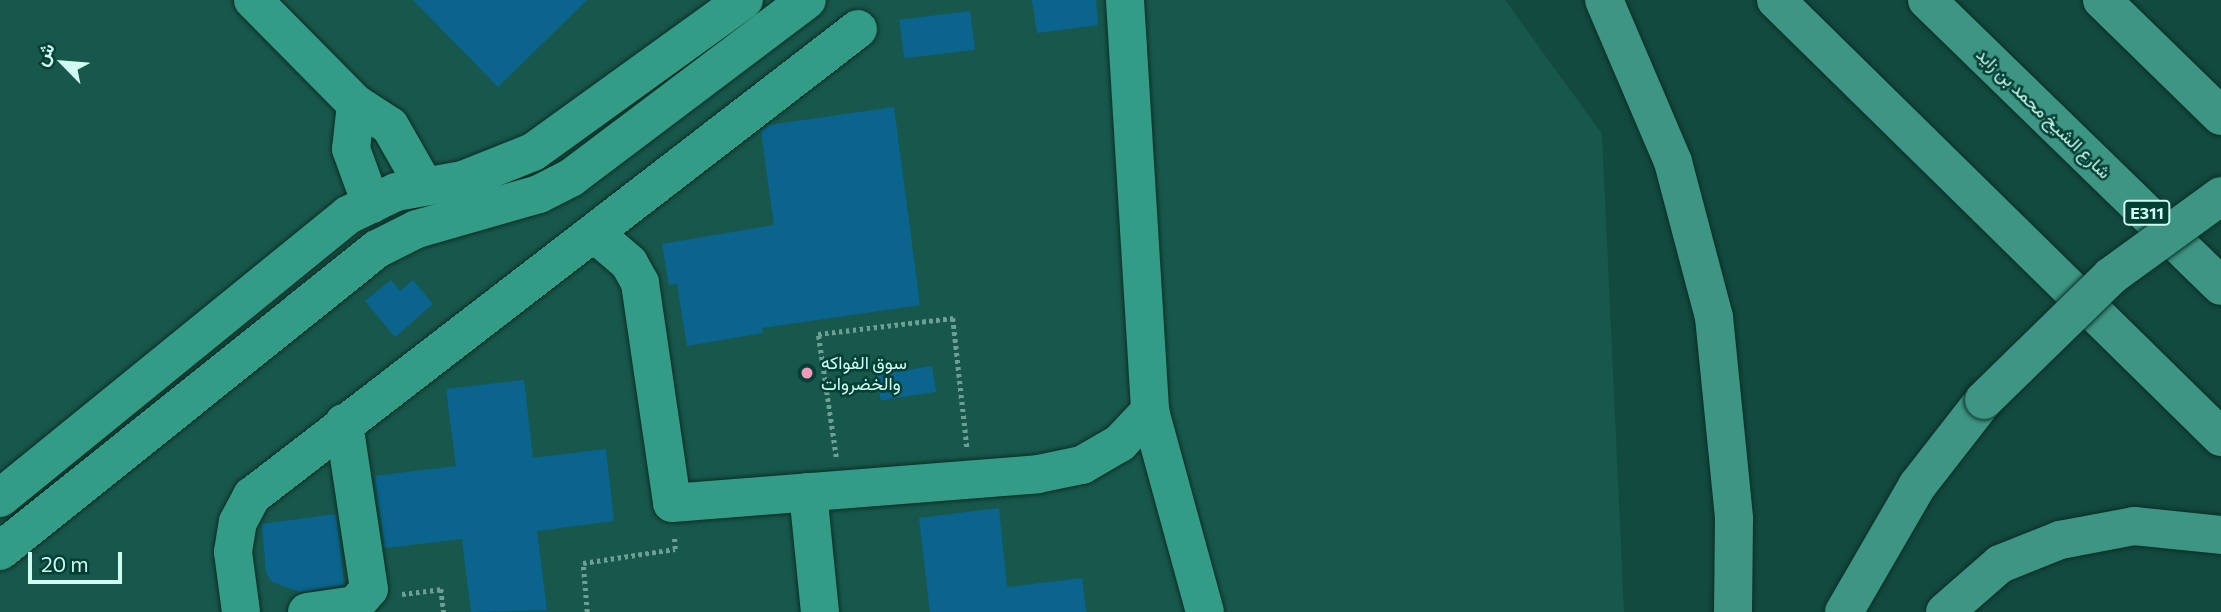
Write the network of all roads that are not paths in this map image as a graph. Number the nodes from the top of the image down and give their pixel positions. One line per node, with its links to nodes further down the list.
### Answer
1 (253, 0): 11 (lane)
2 (743, 0): 9 (lane)
3 (807, 0): 24 (lane)
4 (1125, 0): 18 (lane)
5 (1604, 0): 29 (highway)
6 (1776, 0): 20 (highway)
7 (1927, 0): 17 (highway, شارع الشيخ محمد بن زايد / E311)
8 (2102, 0): 12 (highway)
9 (696, 16): 13 (lane)
10 (858, 29): 16 (lane)
11 (356, 104): 13 (lane); 15 (lane)
12 (2221, 116)
13 (423, 184): 15 (lane)
14 (2221, 196): 30 (highway, bridge)
15 (371, 204): 22 (lane)
16 (594, 233): 19 (lane); 21 (lane)
17 (2221, 286)
18 (1150, 411): 21 (lane); 28 (lane)
19 (344, 423): 25 (lane); 26 (lane)
20 (2221, 437)
21 (825, 491): 27 (lane)
22 (0, 498)
23 (2221, 535): 31 (highway)
24 (0, 551)
25 (241, 612)
26 (307, 612)
27 (820, 612)
28 (1205, 612)
29 (1733, 612)
30 (1844, 612)
31 (1945, 612)

